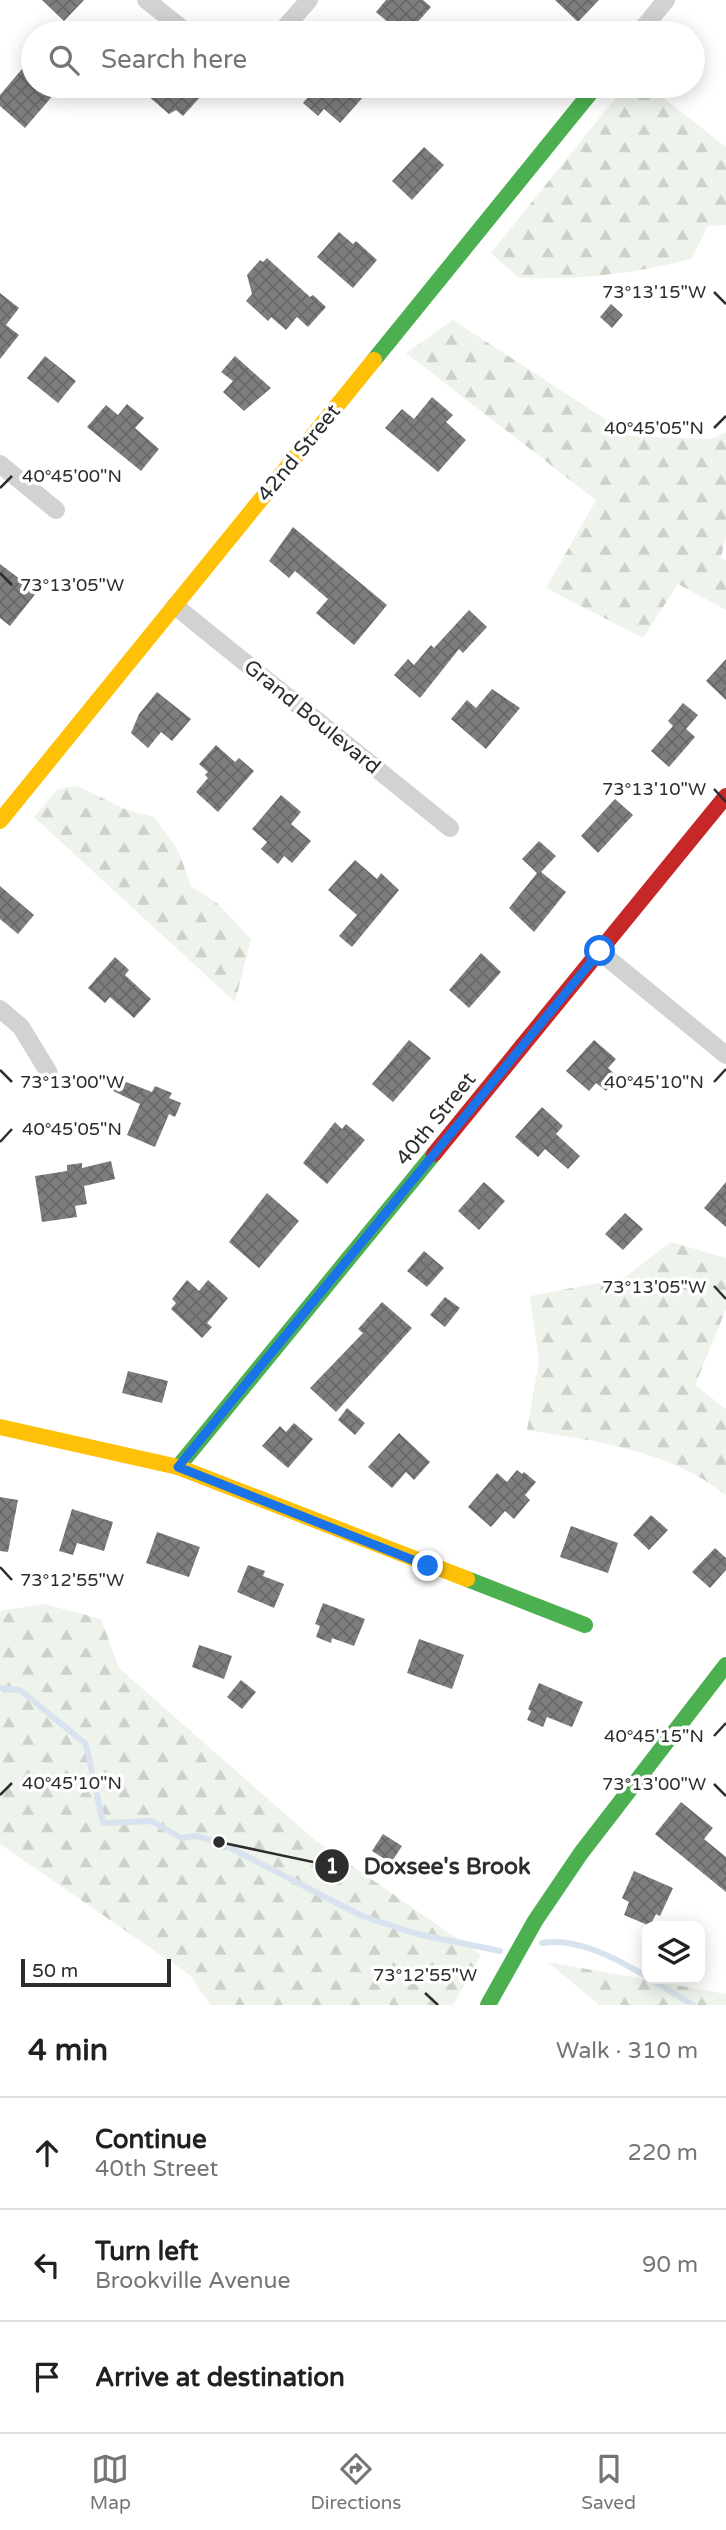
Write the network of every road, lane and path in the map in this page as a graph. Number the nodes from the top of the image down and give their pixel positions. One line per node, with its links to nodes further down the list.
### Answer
1 (146, 0): 4 (street)
2 (309, 0): 5 (street)
3 (666, 0): 6 (street)
4 (173, 21)
5 (291, 21)
6 (649, 21)
7 (586, 98): 10 (street, 42nd Street)
8 (0, 464): 9 (street)
9 (56, 510)
10 (175, 606): 12 (street, 42nd Street); 13 (street, Grand Boulevard)
11 (726, 796): 14 (street, 40th Street)
12 (0, 821)
13 (450, 828)
14 (600, 951): 16 (street); 19 (street, 40th Street)
15 (0, 1009): 17 (street)
16 (726, 1055)
17 (49, 1073)
18 (0, 1427): 19 (street)
19 (178, 1467): 20 (street)
20 (585, 1625)
21 (722, 1675): 22 (street)
22 (488, 2005)

